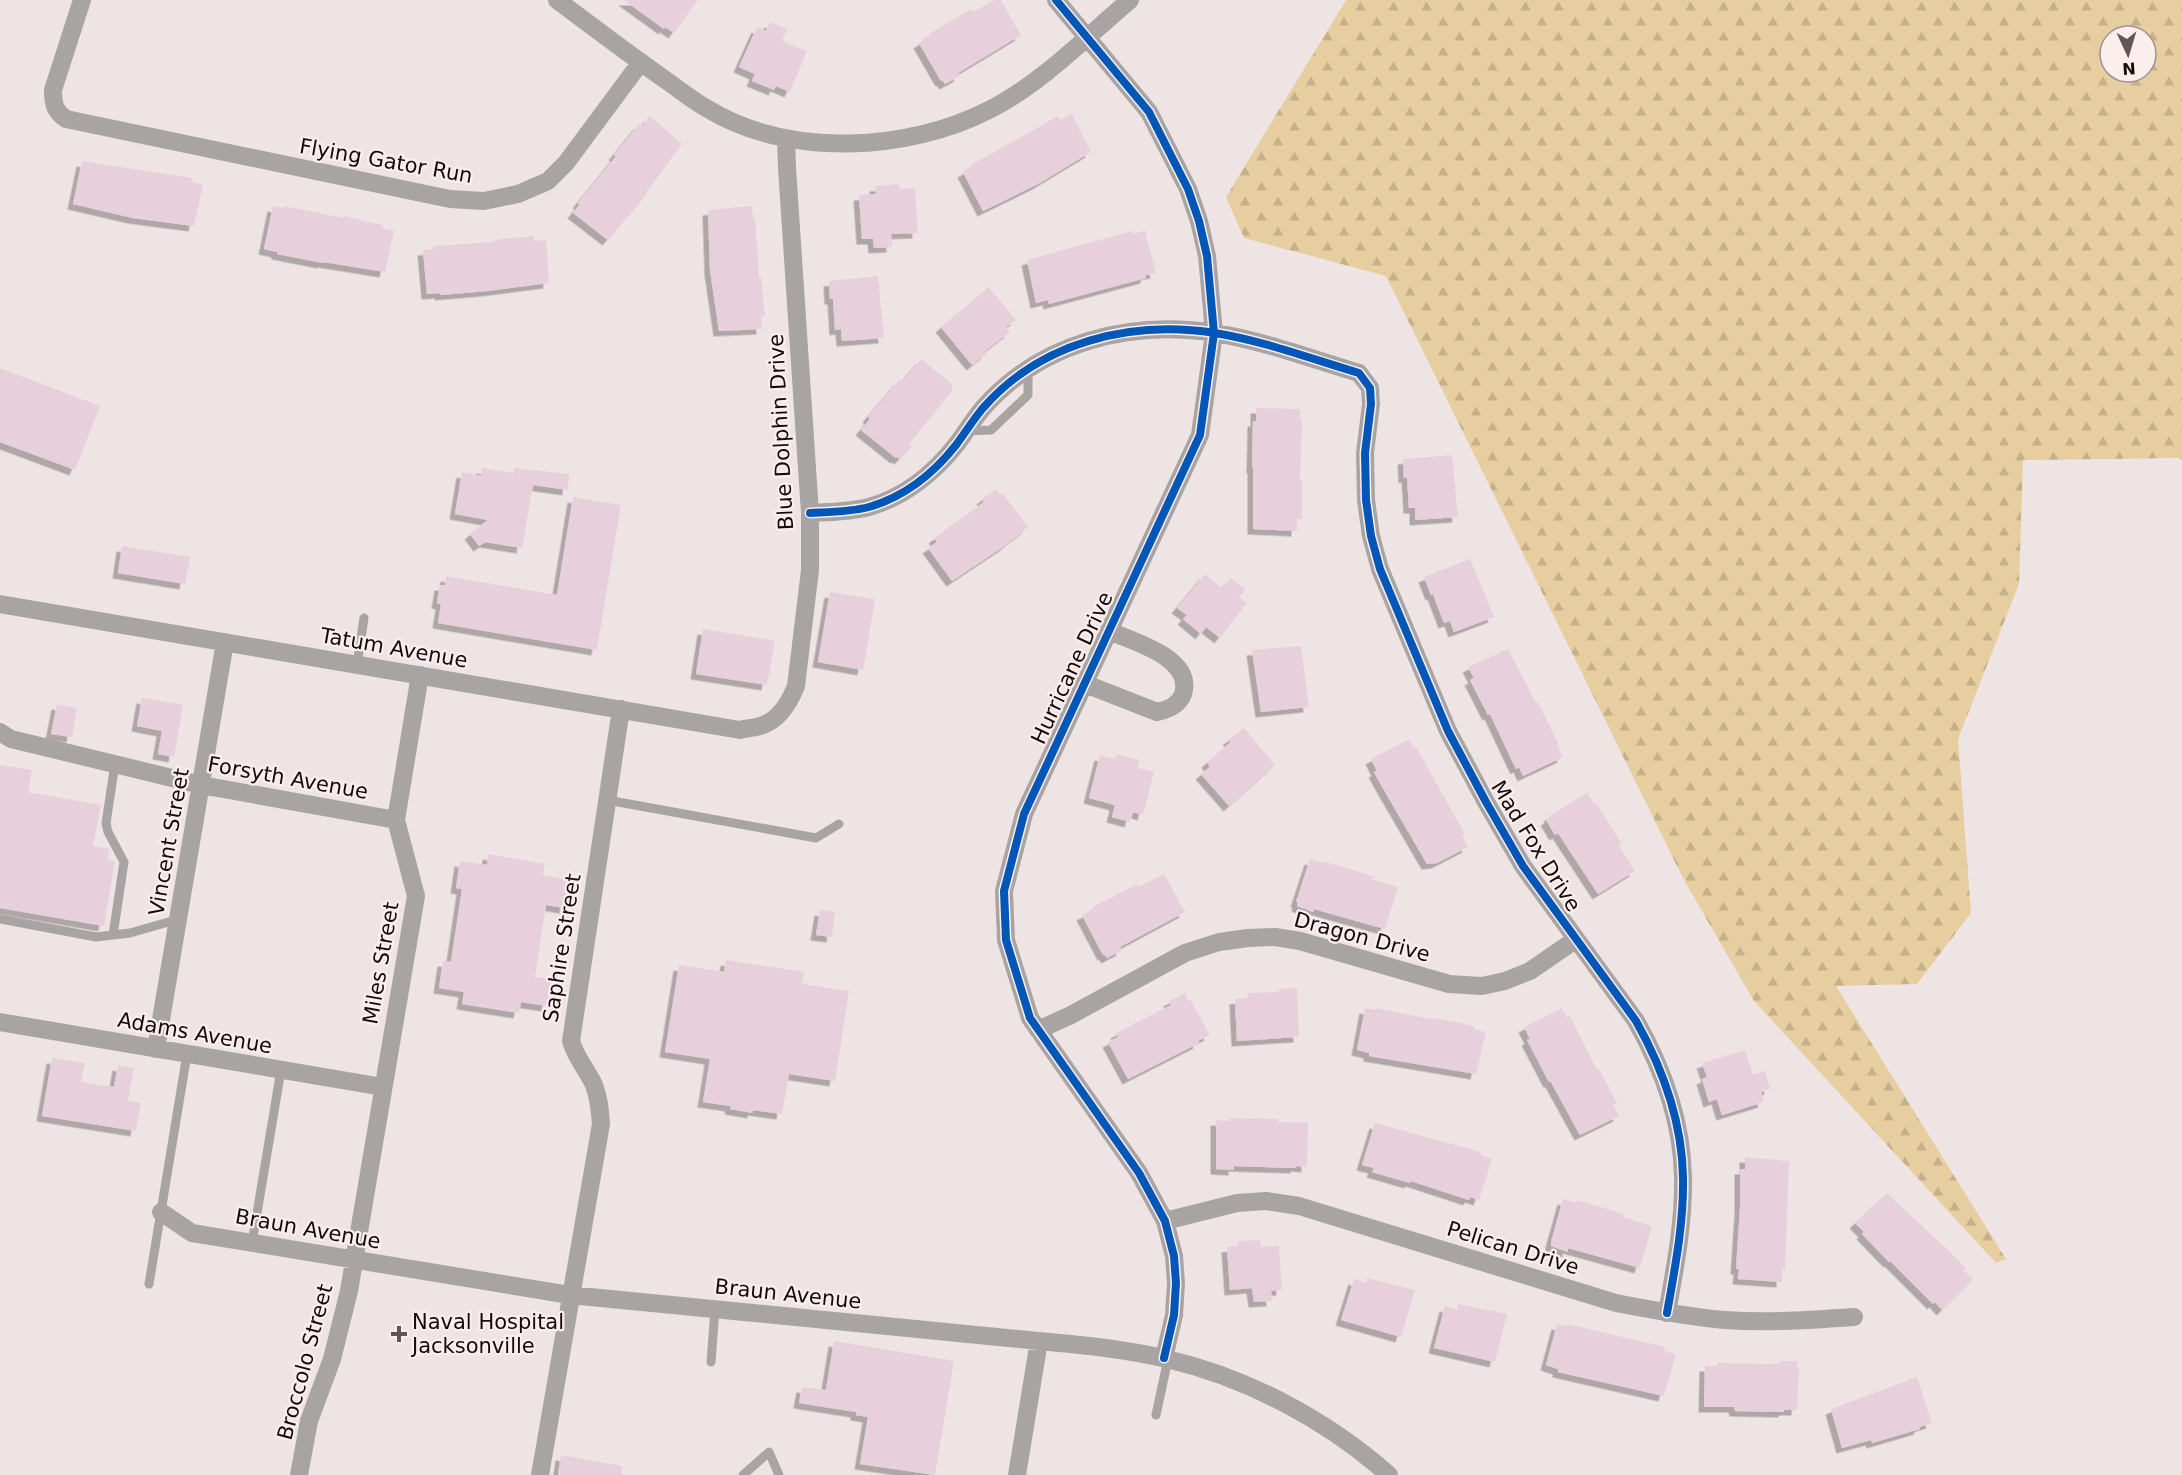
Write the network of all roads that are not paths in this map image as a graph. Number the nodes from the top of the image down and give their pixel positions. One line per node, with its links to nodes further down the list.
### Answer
1 (82, 0): 6 (street, Flying Gator Run)
2 (557, 0): 6 (street)
3 (1056, 0): 5 (street, Hurricane Drive)
4 (1130, 0): 5 (street)
5 (1086, 37): 7 (street); 8 (street, Hurricane Drive)
6 (641, 62): 7 (street)
7 (786, 139): 9 (street, Blue Dolphin Drive)
8 (1214, 333): 9 (street); 12 (street, Hurricane Drive); 28 (street, Mad Fox Drive)
9 (810, 513): 18 (street, Blue Dolphin Drive)
10 (0, 604): 13 (street, Tatum Avenue)
11 (364, 618): 14 (lane)
12 (1109, 631): 16 (street, Hurricane Drive); 16 (street)
13 (225, 642): 14 (street, Tatum Avenue); 21 (street, Vincent Street)
14 (357, 664): 15 (street, Tatum Avenue)
15 (420, 675): 17 (street, Tatum Avenue); 23 (street, Miles Street)
16 (1083, 683): 30 (street, Hurricane Drive)
17 (621, 710): 18 (street, Tatum Avenue); 22 (street, Saphire Street)
18 (778, 716)
19 (0, 732): 20 (street, Forsyth Avenue)
20 (115, 764): 21 (street, Forsyth Avenue); 27 (lane)
21 (201, 785): 23 (street, Forsyth Avenue); 26 (street, Vincent Street)
22 (607, 800): 24 (lane); 40 (street, Saphire Street)
23 (396, 820): 34 (street, Miles Street)
24 (838, 824)
25 (0, 919): 27 (lane)
26 (178, 919): 27 (lane); 31 (street, Vincent Street)
27 (113, 935)
28 (1575, 940): 30 (street, Dragon Drive); 42 (street, Mad Fox Drive)
29 (0, 1022): 31 (street, Adams Avenue)
30 (1038, 1030): 36 (street, Hurricane Drive)
31 (156, 1049): 32 (street, Adams Avenue)
32 (187, 1054): 33 (street, Adams Avenue); 35 (lane)
33 (281, 1070): 34 (street, Adams Avenue); 37 (lane)
34 (383, 1087): 38 (street, Miles Street)
35 (161, 1212): 37 (street, Braun Avenue); 39 (lane)
36 (1165, 1221): 42 (street, Pelican Drive); 45 (street, Hurricane Drive)
37 (252, 1243): 38 (street, Braun Avenue)
38 (354, 1260): 40 (street, Braun Avenue); 48 (street, Broccolo Street)
39 (149, 1284)
40 (570, 1295): 41 (street, Braun Avenue); 49 (street, Saphire Street)
41 (715, 1309): 44 (street, Braun Avenue); 46 (lane)
42 (1667, 1313): 43 (street, Pelican Drive)
43 (1854, 1317)
44 (1039, 1341): 45 (street, Braun Avenue); 52 (street)
45 (1166, 1358): 47 (lane); 53 (street, Braun Avenue)
46 (711, 1362)
47 (1156, 1415)
48 (299, 1475)
49 (540, 1475)
50 (743, 1475): 51 (lane)
51 (778, 1475)
52 (1017, 1475)
53 (1389, 1475)

